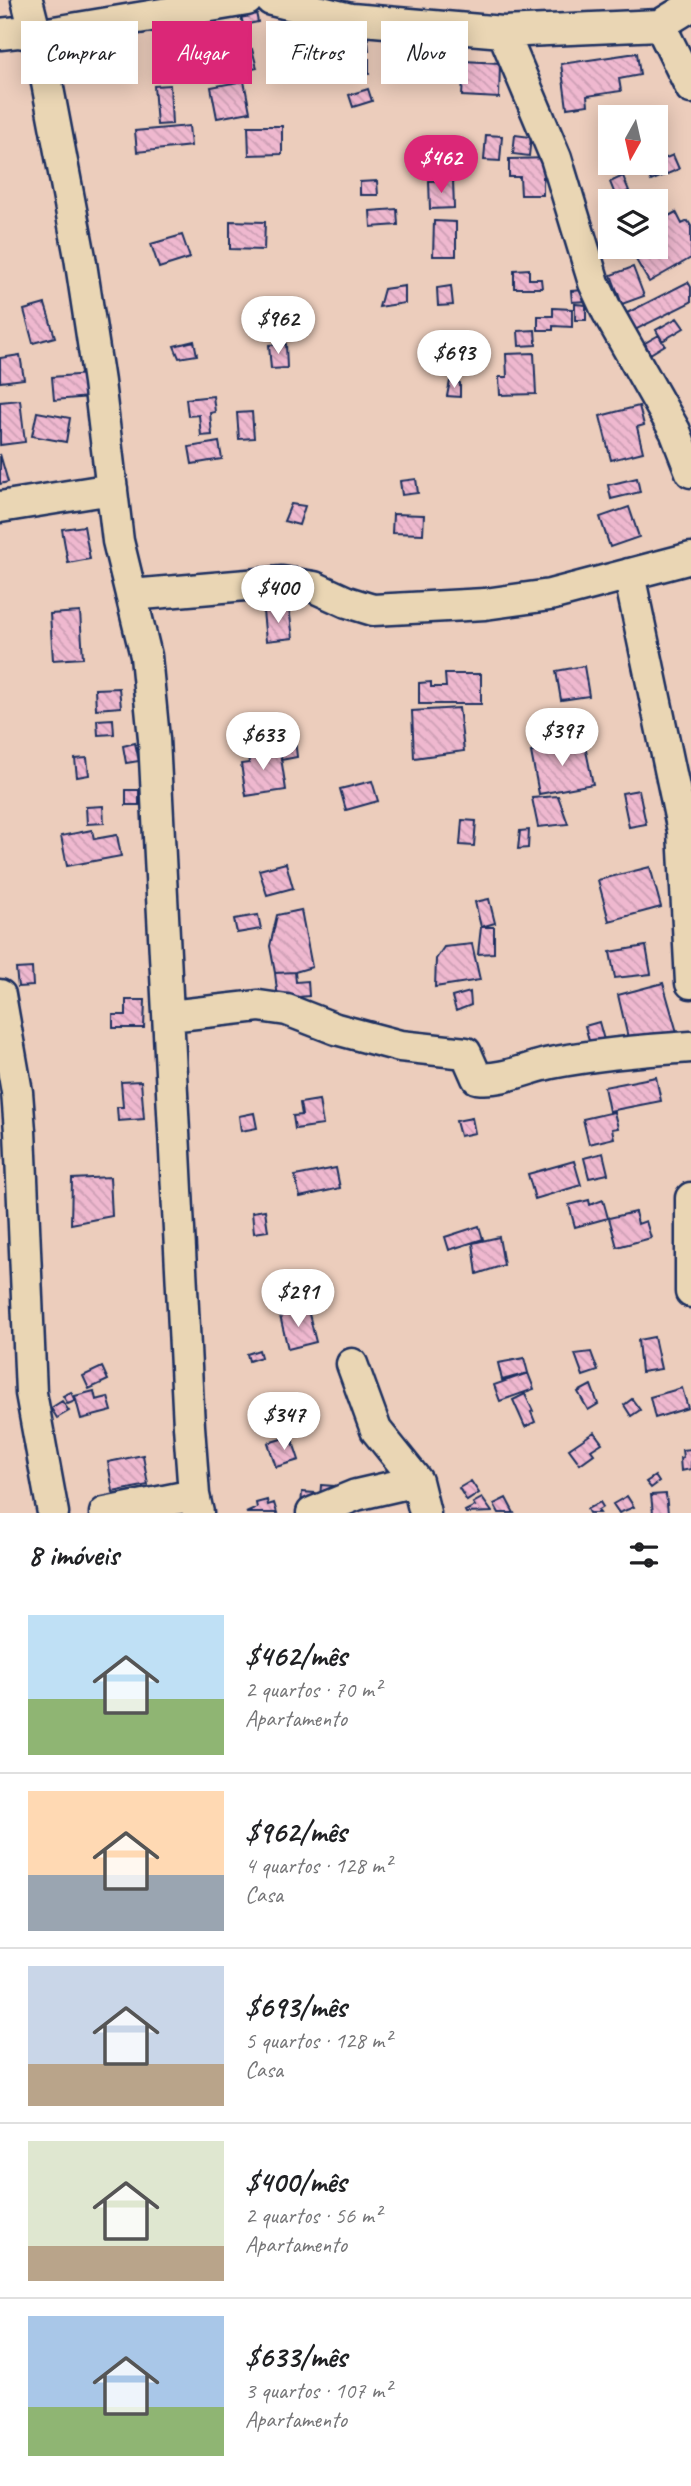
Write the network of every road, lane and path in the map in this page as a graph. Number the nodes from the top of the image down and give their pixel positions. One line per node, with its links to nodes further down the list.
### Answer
1 (27, 0): 5 (street)
2 (247, 0): 6 (street)
3 (271, 0): 9 (street)
4 (691, 6): 7 (street)
5 (32, 21)
6 (120, 21)
7 (660, 25): 9 (street); 12 (street)
8 (21, 32): 10 (street)
9 (503, 32): 13 (street)
10 (0, 34)
11 (46, 84): 15 (street)
12 (691, 88)
13 (683, 424): 14 (street)
14 (691, 472)
15 (112, 489): 16 (street); 19 (street)
16 (0, 507)
17 (691, 558): 18 (street)
18 (629, 574): 19 (street); 20 (street)
19 (131, 595): 23 (street)
20 (687, 831): 21 (street)
21 (691, 983)
22 (0, 995): 30 (street)
23 (169, 1016): 24 (street); 29 (street)
24 (691, 1047)
25 (691, 1198): 26 (street)
26 (691, 1285)
27 (352, 1364): 28 (street)
28 (417, 1481): 32 (street); 33 (street)
29 (196, 1504): 31 (street)
30 (53, 1513)
31 (105, 1513)
32 (312, 1513)
33 (425, 1513)

